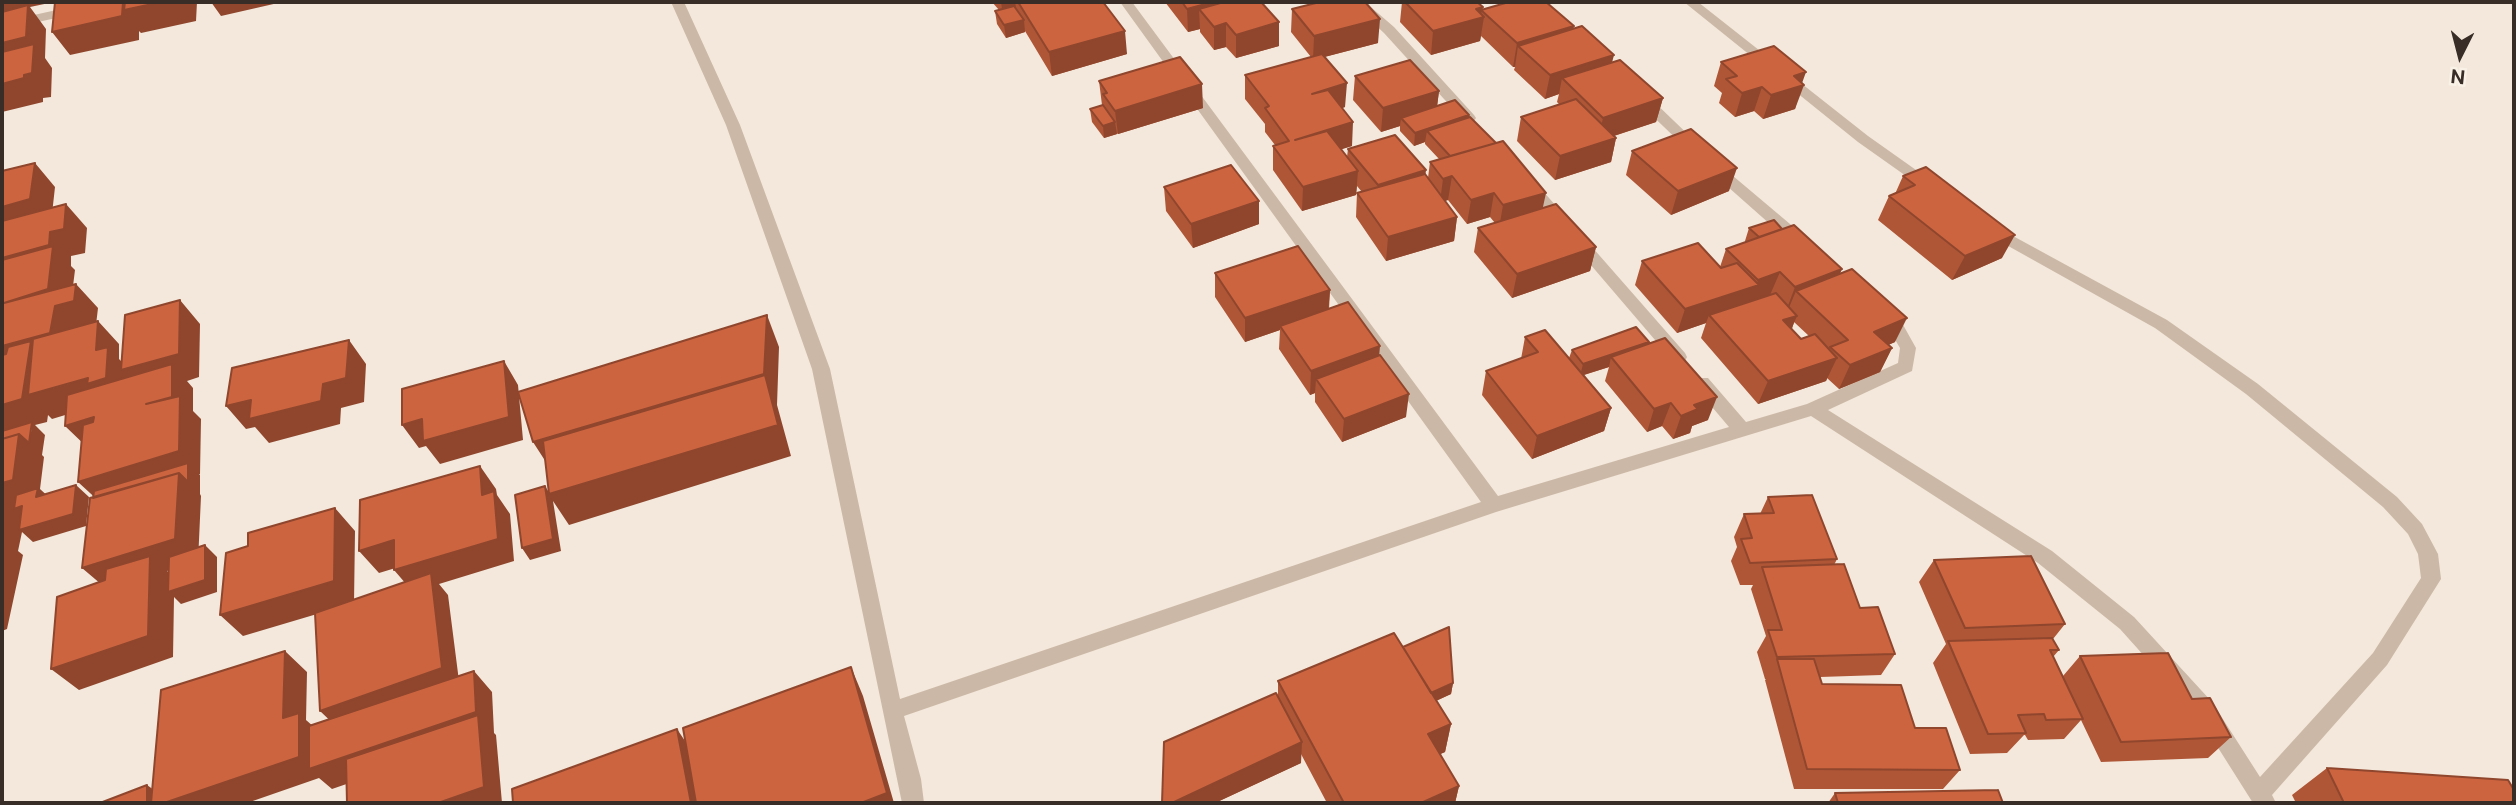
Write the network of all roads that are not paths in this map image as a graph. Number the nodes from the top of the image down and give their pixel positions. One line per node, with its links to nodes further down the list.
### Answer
1 (110, 2): 6 (street)
2 (677, 2): 17 (street)
3 (1126, 2): 16 (street)
4 (1357, 2): 8 (street)
5 (1690, 2): 10 (street)
6 (2, 26)
7 (1632, 88): 12 (street)
8 (1482, 132)
9 (1518, 172): 15 (street)
10 (1937, 192)
11 (1980, 223): 18 (street)
12 (1815, 254)
13 (1866, 299): 14 (street)
14 (1813, 409): 15 (street); 18 (street)
15 (1743, 431): 16 (street)
16 (1494, 505): 17 (street)
17 (892, 711): 19 (street)
18 (2262, 798)
19 (913, 803)

